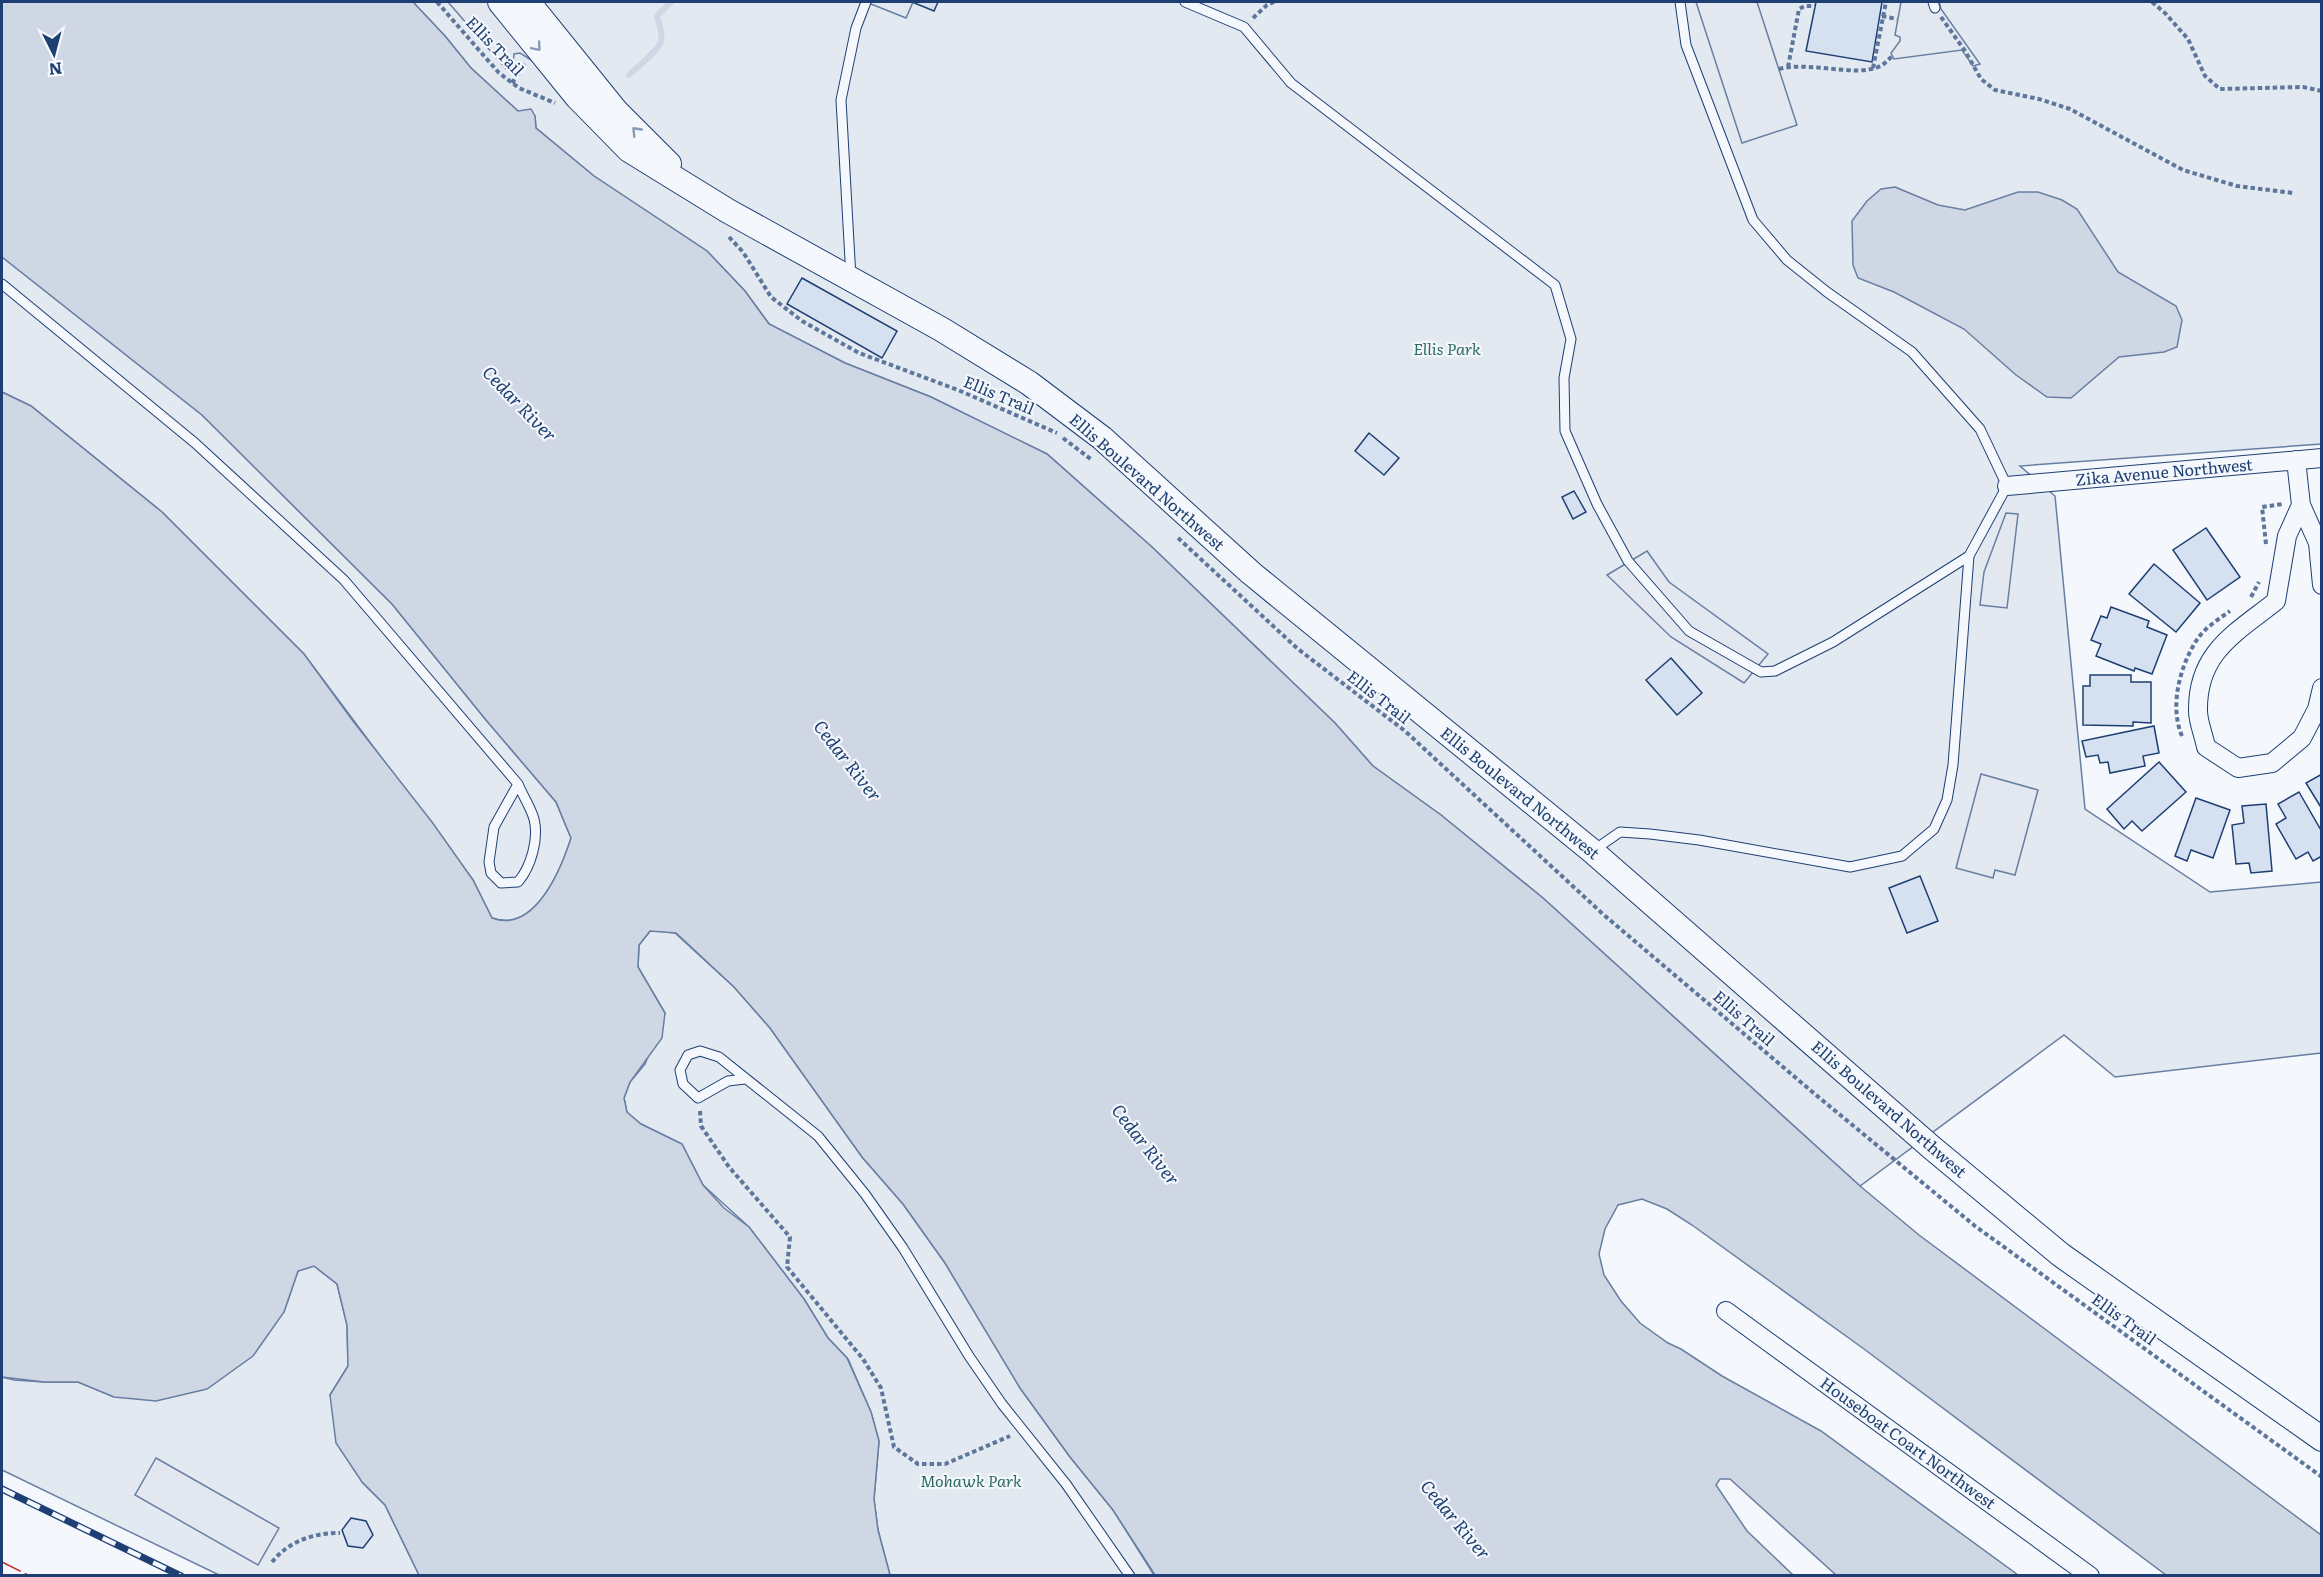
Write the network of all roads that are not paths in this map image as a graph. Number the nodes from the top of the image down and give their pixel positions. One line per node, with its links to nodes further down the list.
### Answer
1 (500, 2): 6 (street, Ellis Boulevard Northwest, one-way to 6)
2 (528, 2): 6 (street, Ellis Boulevard Northwest, one-way to 2)
3 (866, 2): 7 (lane)
4 (1185, 2): 13 (lane)
5 (1680, 2): 11 (lane)
6 (691, 188): 7 (street, Ellis Boulevard Northwest)
7 (851, 280): 17 (street, Ellis Boulevard Northwest)
8 (2, 284): 16 (lane)
9 (2322, 458): 10 (street, Zika Avenue Northwest)
10 (2296, 460): 11 (street, Zika Avenue Northwest); 12 (street)
11 (2007, 486): 13 (lane)
12 (2301, 503): 14 (street); 15 (street)
13 (1969, 556): 17 (lane)
14 (2322, 585)
15 (2322, 688)
16 (518, 784): 16 (lane)
17 (1593, 851): 20 (street, Ellis Boulevard Northwest)
18 (745, 1079): 18 (lane); 21 (lane)
19 (1726, 1311): 22 (street, Houseboat Coart Northwest)
20 (2322, 1439)
21 (1130, 1575)
22 (2090, 1575)

